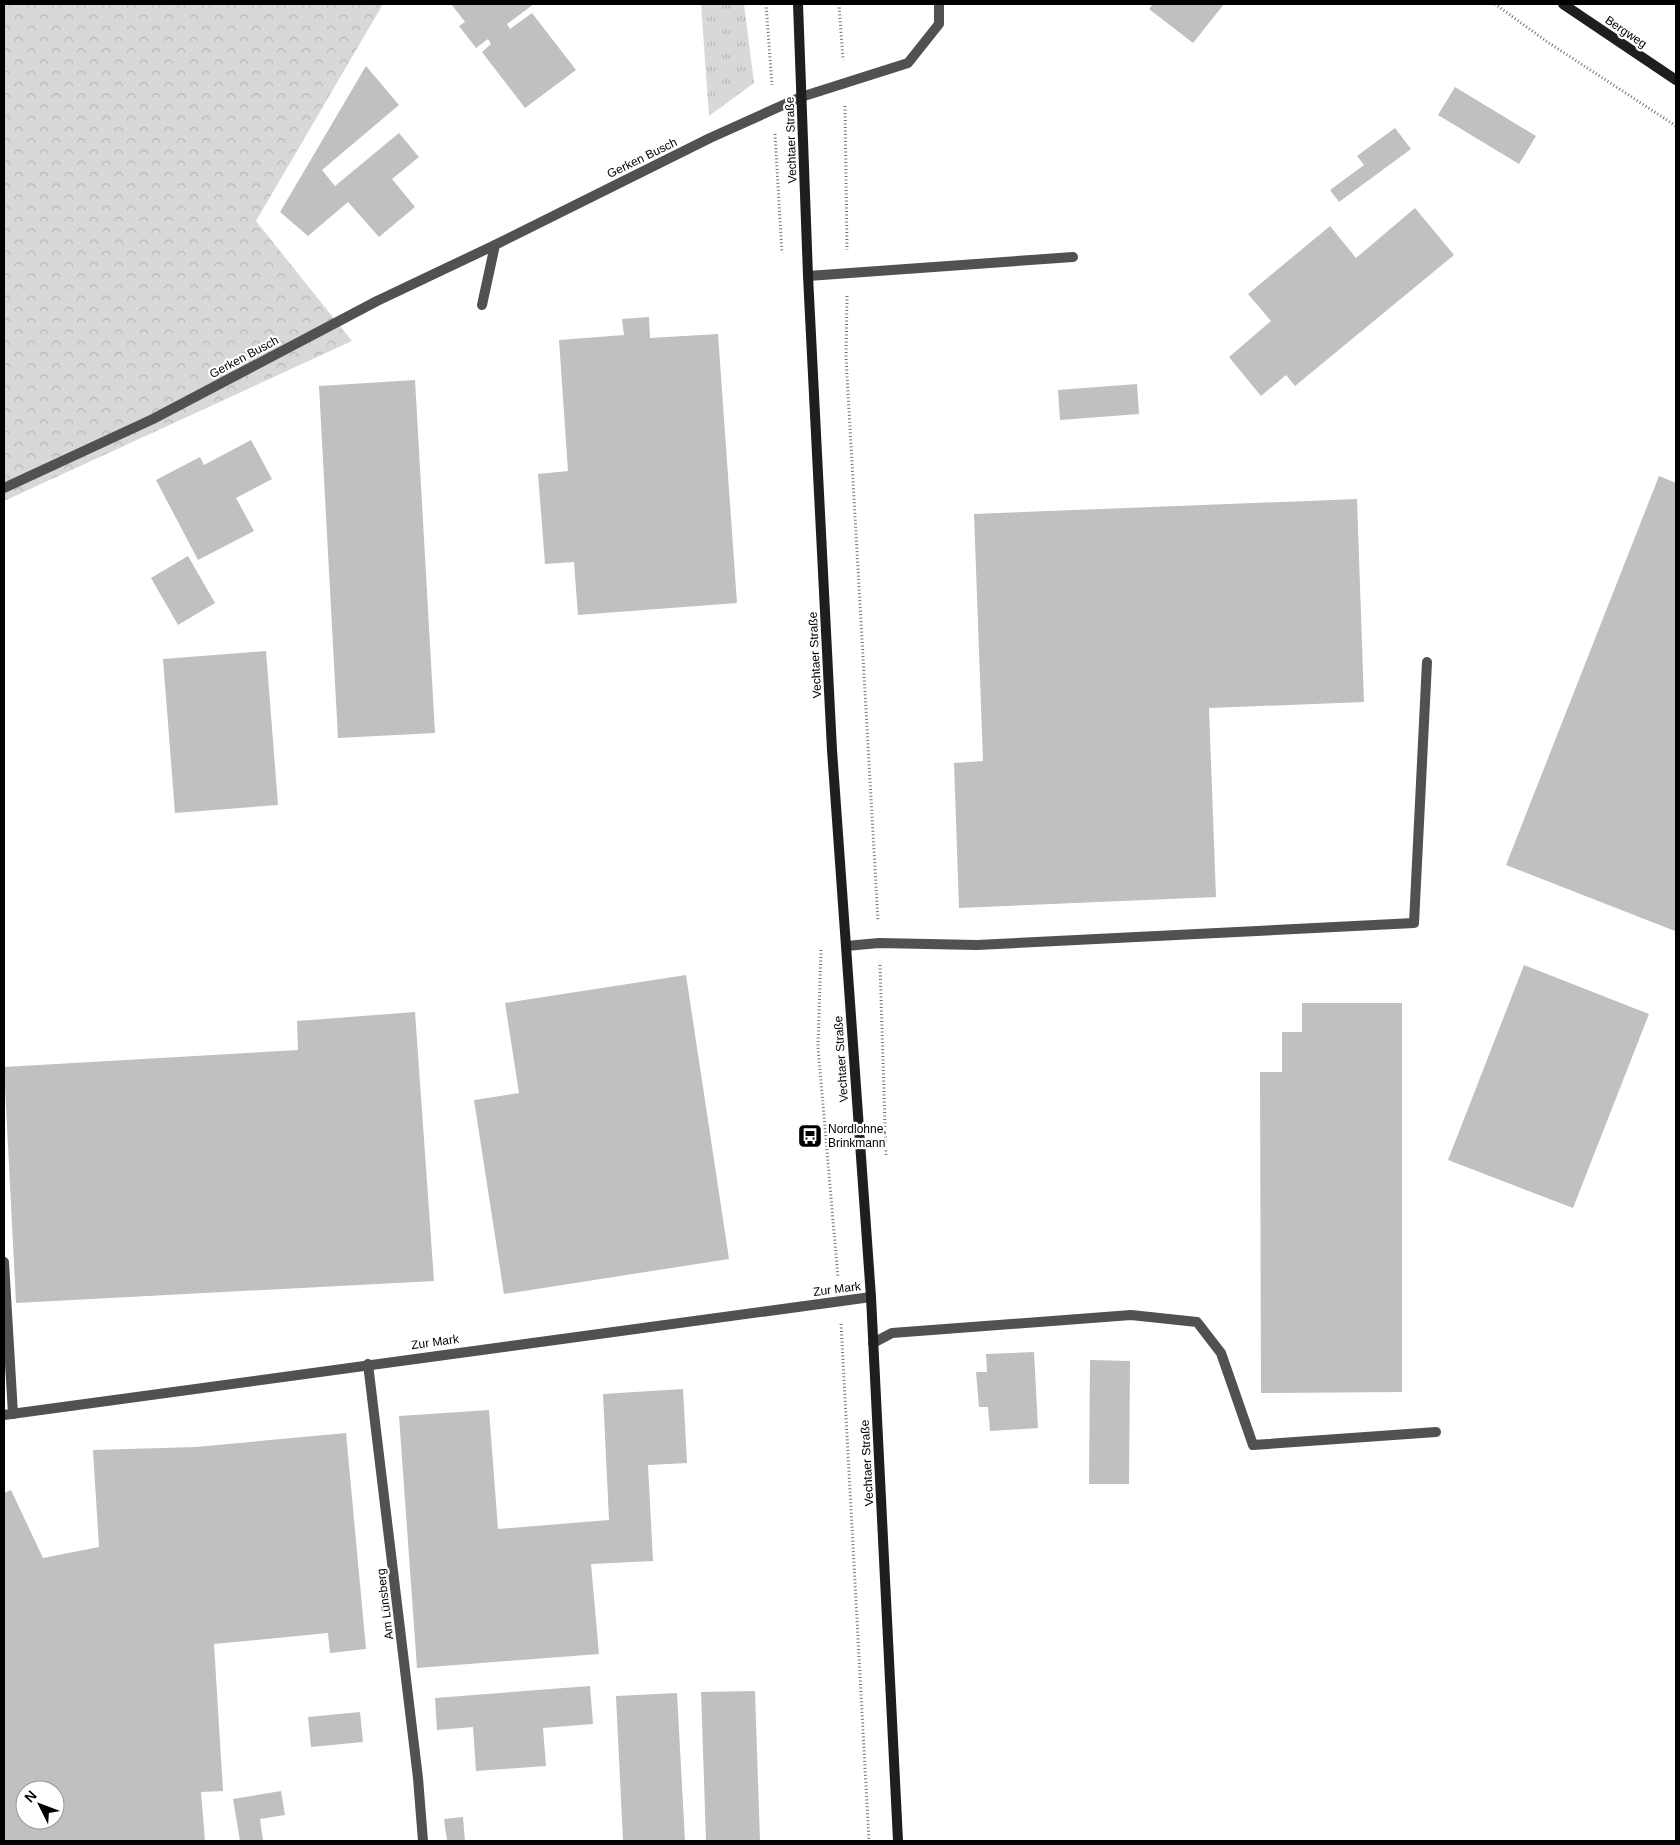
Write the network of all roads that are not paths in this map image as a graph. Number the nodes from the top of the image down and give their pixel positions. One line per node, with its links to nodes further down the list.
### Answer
1 (798, 4): 5 (main road, Vechtaer Straße)
2 (939, 4): 5 (street, Gerken Busch)
3 (1563, 4): 4 (main road, Bergweg)
4 (1676, 80)
5 (801, 97): 6 (street, Gerken Busch); 8 (main road, Vechtaer Straße)
6 (495, 245): 9 (street); 10 (street, Gerken Busch)
7 (1074, 257): 8 (street)
8 (808, 276): 12 (main road, Vechtaer Straße)
9 (482, 305)
10 (4, 488)
11 (1427, 662): 12 (street)
12 (846, 946): 14 (main road, Vechtaer Straße)
13 (4, 1262): 17 (street)
14 (871, 1297): 15 (main road, Vechtaer Straße); 16 (street, Zur Mark)
15 (873, 1343): 18 (street); 20 (main road, Vechtaer Straße)
16 (368, 1364): 17 (street, Zur Mark); 19 (street, Am Lünsberg)
17 (9, 1414)
18 (1436, 1432)
19 (423, 1841)
20 (898, 1841)

